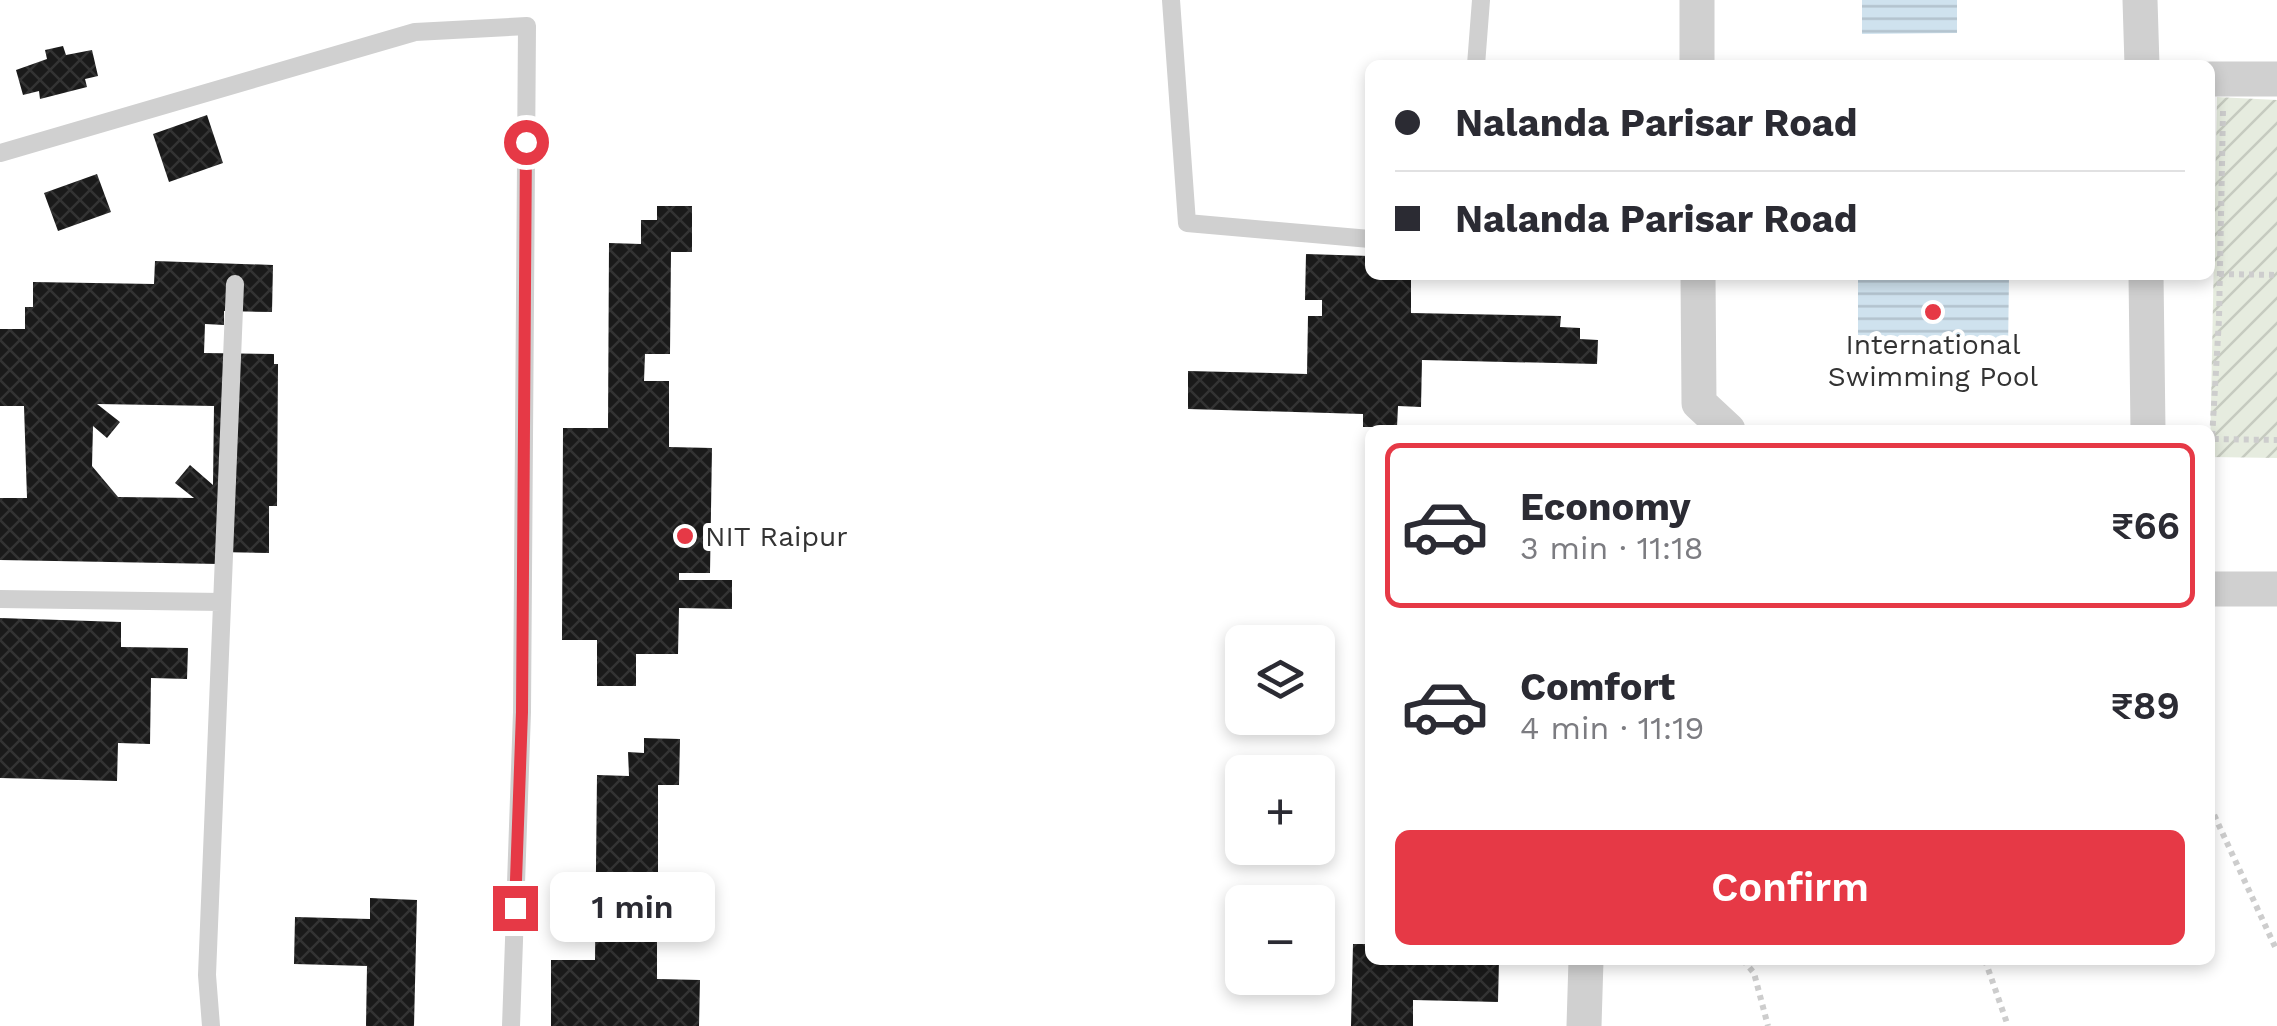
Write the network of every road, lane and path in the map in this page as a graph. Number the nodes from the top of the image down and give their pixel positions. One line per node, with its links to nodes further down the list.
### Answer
1 (1170, 0): 12 (lane)
2 (1481, 0): 5 (lane)
3 (1697, 0): 6 (street)
4 (2140, 0): 7 (street)
5 (1476, 60)
6 (1697, 60)
7 (2142, 60)
8 (2215, 79): 9 (street)
9 (2277, 79)
10 (2241, 109): 13 (path)
11 (0, 154): 33 (lane)
12 (1365, 239)
13 (2219, 274): 14 (path); 20 (path)
14 (2277, 275)
15 (1698, 280): 18 (street)
16 (2146, 280): 19 (street)
17 (235, 284): 26 (lane)
18 (1723, 425)
19 (2148, 425)
20 (2213, 425)
21 (2215, 439): 22 (path)
22 (2277, 440)
23 (2215, 589): 24 (street)
24 (2277, 590)
25 (0, 599): 26 (lane)
26 (222, 602): 32 (lane)
27 (2215, 817): 28 (path)
28 (2277, 951)
29 (1586, 965): 34 (street)
30 (1748, 965): 35 (path)
31 (1987, 965): 36 (path)
32 (211, 1026)
33 (511, 1026)
34 (1584, 1026)
35 (1768, 1026)
36 (2008, 1026)

